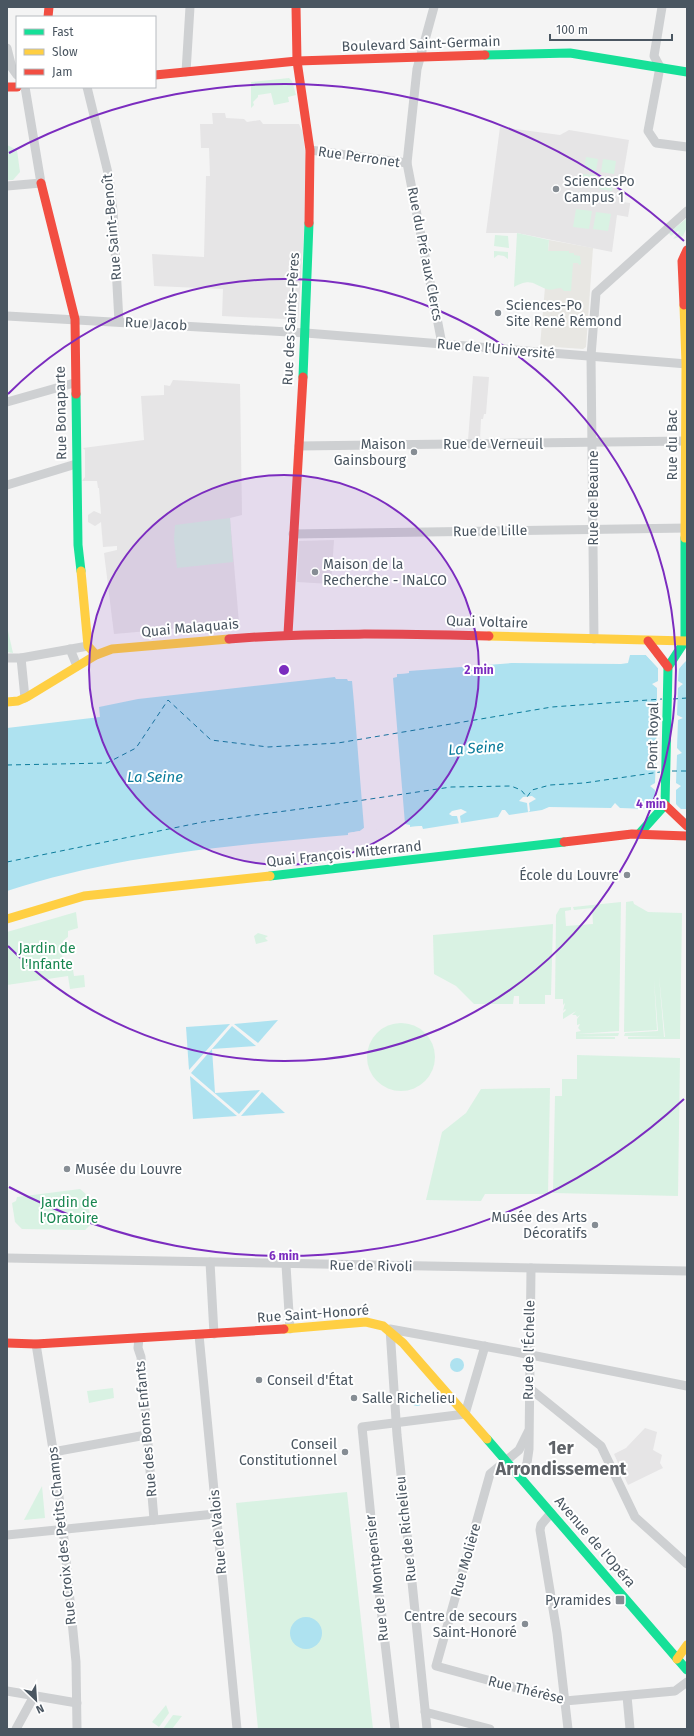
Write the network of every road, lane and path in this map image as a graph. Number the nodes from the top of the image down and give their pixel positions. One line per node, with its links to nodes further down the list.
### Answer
1 (190, 7): 9 (street)
2 (296, 7): 7 (main road, Rue des Saints-Pères)
3 (434, 7): 6 (street, Rue du Pré aux Clercs)
4 (662, 7): 8 (street)
5 (7, 48): 11 (street)
6 (420, 58): 7 (main road, Boulevard Saint-Germain); 8 (main road, Boulevard Saint-Germain); 17 (street, Rue du Pré aux Clercs)
7 (297, 61): 9 (main road, Boulevard Saint-Germain); 16 (main road, Rue des Saints-Pères)
8 (660, 67): 10 (main road, Boulevard Saint-Germain); 15 (street)
9 (186, 72): 12 (main road, Boulevard Saint-Germain)
10 (687, 72)
11 (16, 74)
12 (156, 75)
13 (25, 88): 18 (street)
14 (87, 88): 24 (street, Rue Saint-Benoît)
15 (687, 147)
16 (310, 150): 17 (street, Rue Perronet); 25 (main road, Rue des Saints-Pères)
17 (407, 163): 26 (street, Rue du Pré aux Clercs)
18 (42, 183): 19 (street); 23 (main road, Rue Bonaparte)
19 (7, 186)
20 (687, 211): 27 (street, Rue de Beaune)
21 (687, 250): 28 (main road, Rue du Bac)
22 (7, 316): 23 (street, Rue Jacob)
23 (75, 319): 24 (street, Rue Jacob); 29 (main road, Rue Bonaparte)
24 (119, 322): 25 (street, Rue Jacob)
25 (306, 333): 26 (street, Rue de l'Université); 33 (main road, Rue des Saints-Pères)
26 (442, 344): 27 (street, Rue de l'Université)
27 (590, 356): 28 (street, Rue de l'Université); 32 (street, Rue de Beaune)
28 (687, 364): 31 (main road, Rue du Bac)
29 (74, 383): 30 (street); 34 (main road, Rue Bonaparte)
30 (7, 402)
31 (687, 441): 32 (street, Rue de Verneuil); 36 (main road, Rue du Bac)
32 (592, 443): 33 (street, Rue de Verneuil); 37 (street, Rue de Beaune)
33 (299, 446): 38 (main road, Rue des Saints-Pères)
34 (76, 464): 35 (street); 43 (main road, Rue Bonaparte)
35 (7, 485)
36 (686, 528): 37 (street, Rue de Lille); 42 (main road, Rue du Bac)
37 (593, 530): 38 (street, Rue de Lille); 40 (street, Rue de Beaune)
38 (293, 534): 39 (main road, Rue des Saints-Pères)
39 (288, 634): 40 (main road, Quai Voltaire); 45 (main road, Quai Malaquais)
40 (594, 639): 41 (main road, Quai Voltaire)
41 (648, 640): 42 (main road, Quai Voltaire); 49 (main road)
42 (686, 641): 49 (main road)
43 (88, 646): 44 (street); 45 (main road)
44 (70, 649): 47 (street); 48 (street)
45 (96, 654): 48 (main road, Quai Malaquais)
46 (7, 658): 47 (street)
47 (21, 658): 50 (street)
48 (77, 666): 50 (main road, Quai Malaquais)
49 (668, 667): 52 (main road, Pont Royal)
50 (25, 698): 51 (main road, Quai Malaquais)
51 (7, 702)
52 (665, 805): 53 (main road); 54 (main road)
53 (687, 826)
54 (639, 834): 55 (main road, Quai François Mitterrand); 56 (main road, Quai François Mitterrand)
55 (687, 836)
56 (7, 919)
57 (7, 1258): 58 (street, Rue de Rivoli)
58 (210, 1262): 59 (street, Rue de Rivoli); 64 (street)
59 (286, 1265): 60 (street, Rue de Rivoli); 62 (street)
60 (531, 1268): 61 (street, Rue de Rivoli); 70 (street, Rue de l'Échelle)
61 (687, 1271)
62 (290, 1329): 63 (main road, Rue Saint-Honoré); 64 (main road, Rue Saint-Honoré)
63 (390, 1329): 69 (street, Rue Saint-Honoré); 73 (main road, Avenue de l'Opéra); 74 (street, Rue de Richelieu)
64 (214, 1334): 65 (main road, Rue Saint-Honoré)
65 (199, 1335): 66 (main road, Rue Saint-Honoré); 81 (street, Rue de Valois)
66 (139, 1338): 68 (main road, Rue Saint-Honoré); 76 (street, Rue des Bons Enfants)
67 (7, 1343): 68 (main road, Rue Saint-Honoré)
68 (36, 1344): 77 (street, Rue Croix des Petits Champs)
69 (485, 1346): 70 (street, Rue Saint-Honoré); 73 (street)
70 (529, 1354): 71 (street, Rue Saint-Honoré); 72 (street, Rue de l'Échelle)
71 (687, 1386)
72 (528, 1387): 75 (street, Rue de l'Échelle); 85 (street)
73 (465, 1414): 74 (street); 78 (main road, Avenue de l'Opéra)
74 (396, 1424): 96 (street, Rue de Richelieu); 100 (street, Rue de Montpensier)
75 (528, 1432): 78 (street, Rue de l'Échelle); 79 (street, Rue de l'Échelle)
76 (146, 1435): 77 (street); 82 (street, Rue des Bons Enfants)
77 (53, 1452): 83 (street, Rue Croix des Petits Champs)
78 (506, 1461): 79 (main road, Avenue de l'Opéra); 88 (street, Rue Molière)
79 (521, 1478): 80 (main road, Avenue de l'Opéra)
80 (551, 1513): 87 (main road, Avenue de l'Opéra); 94 (street)
81 (216, 1514): 82 (street); 99 (street, Rue de Valois)
82 (154, 1520): 83 (street)
83 (63, 1529): 84 (street); 95 (street, Rue Croix des Petits Champs)
84 (7, 1535)
85 (687, 1564)
86 (687, 1645): 87 (main road)
87 (677, 1658): 89 (main road, Avenue de l'Opéra)
88 (436, 1666): 94 (street, Rue Thérèse)
89 (687, 1670)
90 (687, 1682): 93 (street, Rue Thérèse)
91 (7, 1691): 92 (street)
92 (34, 1696): 95 (street); 97 (street)
93 (627, 1696): 94 (street, Rue Thérèse); 104 (street)
94 (565, 1701): 103 (street)
95 (77, 1703): 98 (street, Rue Croix des Petits Champs)
96 (425, 1712): 101 (street, Rue de Richelieu); 102 (street)
97 (16, 1729)
98 (77, 1729)
99 (236, 1729)
100 (395, 1729)
101 (427, 1729)
102 (490, 1729)
103 (568, 1729)
104 (630, 1729)

